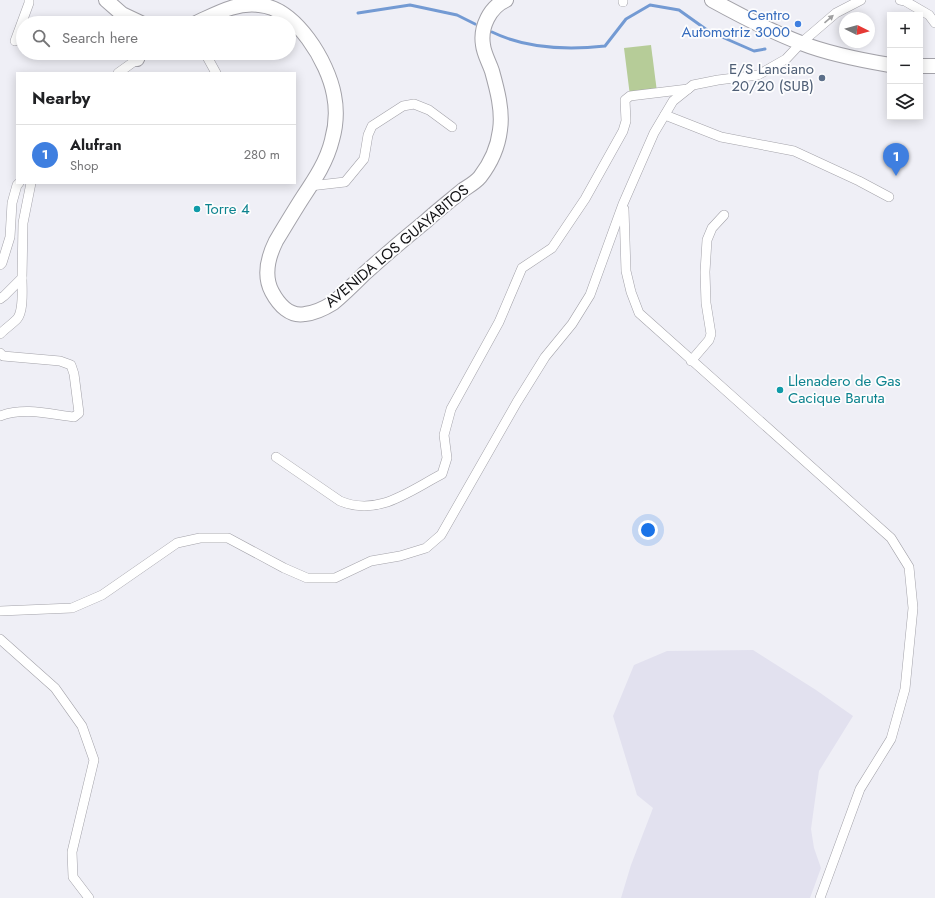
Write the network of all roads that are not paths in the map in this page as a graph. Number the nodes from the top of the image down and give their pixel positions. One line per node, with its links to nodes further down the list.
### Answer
1 (29, 0): 7 (street)
2 (106, 0): 8 (main road)
3 (506, 0): 26 (main road, AVENIDA LOS GUAYABITOS)
4 (712, 0): 13 (main road)
5 (861, 0): 13 (street, one-way to 5)
6 (900, 0): 11 (street)
7 (25, 16)
8 (126, 16)
9 (211, 16): 10 (main road, AVENIDA LOS GUAYABITOS)
10 (285, 16)
11 (935, 23)
12 (296, 26): 26 (main road, AVENIDA LOS GUAYABITOS)
13 (801, 43): 16 (main road); 21 (street)
14 (134, 60): 19 (street)
15 (209, 60): 20 (street)
16 (887, 64)
17 (923, 66): 18 (main road)
18 (935, 66)
19 (119, 72)
20 (215, 72)
21 (688, 90): 22 (street); 37 (street)
22 (665, 115): 27 (street); 28 (street)
23 (452, 127): 26 (street)
24 (18, 184): 30 (street)
25 (31, 184): 31 (street)
26 (310, 186)
27 (889, 197)
28 (623, 204): 35 (street); 38 (street)
29 (724, 215): 35 (street)
30 (0, 265)
31 (22, 278): 32 (street); 33 (street)
32 (0, 299)
33 (0, 334)
34 (0, 353): 36 (street)
35 (691, 360): 41 (street)
36 (0, 416)
37 (276, 457)
38 (0, 611)
39 (0, 639): 40 (street)
40 (89, 898)
41 (820, 898)

